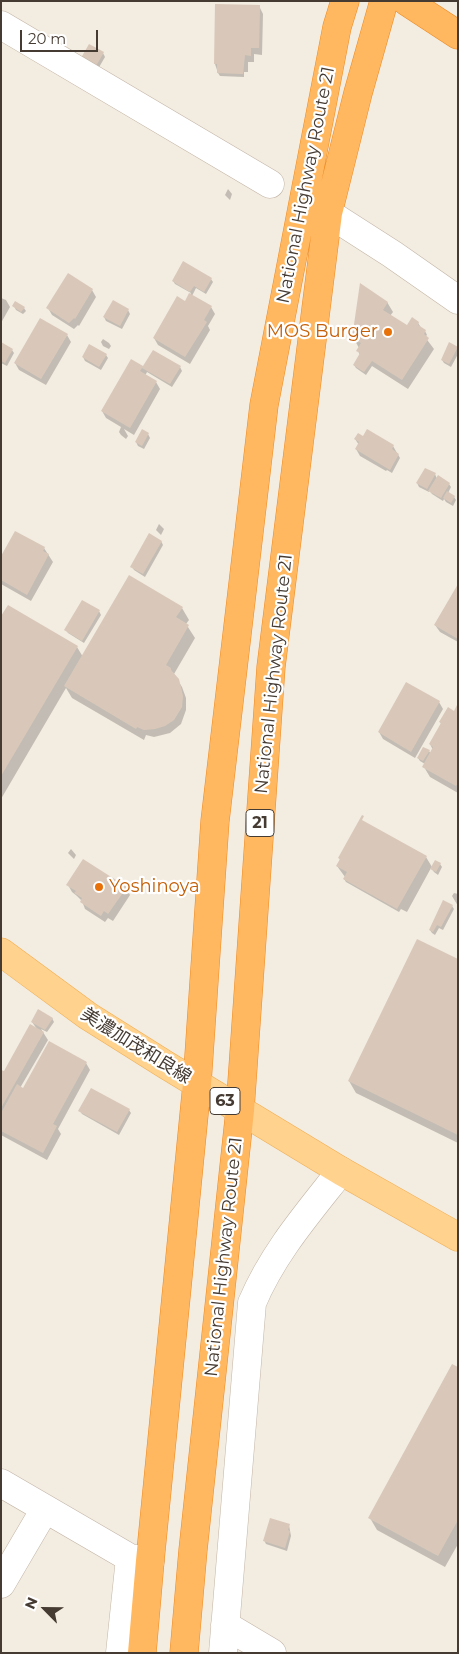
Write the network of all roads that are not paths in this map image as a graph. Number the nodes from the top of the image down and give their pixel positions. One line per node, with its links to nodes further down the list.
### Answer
1 (345, 1): 10 (highway, National Highway Route 21)
2 (384, 1): 7 (highway, National Highway Route 21 / 21)
3 (406, 1): 5 (highway)
4 (1, 25): 6 (street)
5 (458, 36)
6 (270, 184)
7 (328, 213): 8 (street); 11 (highway, National Highway Route 21 / 21)
8 (458, 300)
9 (1, 952): 10 (main road, 美濃加茂和良線 / 63)
10 (197, 1084): 11 (main road, 美濃加茂和良線 / 63); 16 (highway, National Highway Route 21)
11 (240, 1110): 12 (main road, 美濃加茂和良線 / 63); 21 (highway, National Highway Route 21 / 21)
12 (341, 1171): 13 (main road, 美濃加茂和良線 / 63); 18 (street)
13 (458, 1238)
14 (1, 1483): 15 (street)
15 (45, 1509): 16 (street); 17 (street)
16 (140, 1560): 19 (street); 20 (highway, National Highway Route 21)
17 (1, 1584)
18 (225, 1625): 22 (street); 23 (street)
19 (120, 1653)
20 (142, 1653)
21 (184, 1653)
22 (223, 1653)
23 (272, 1653)

